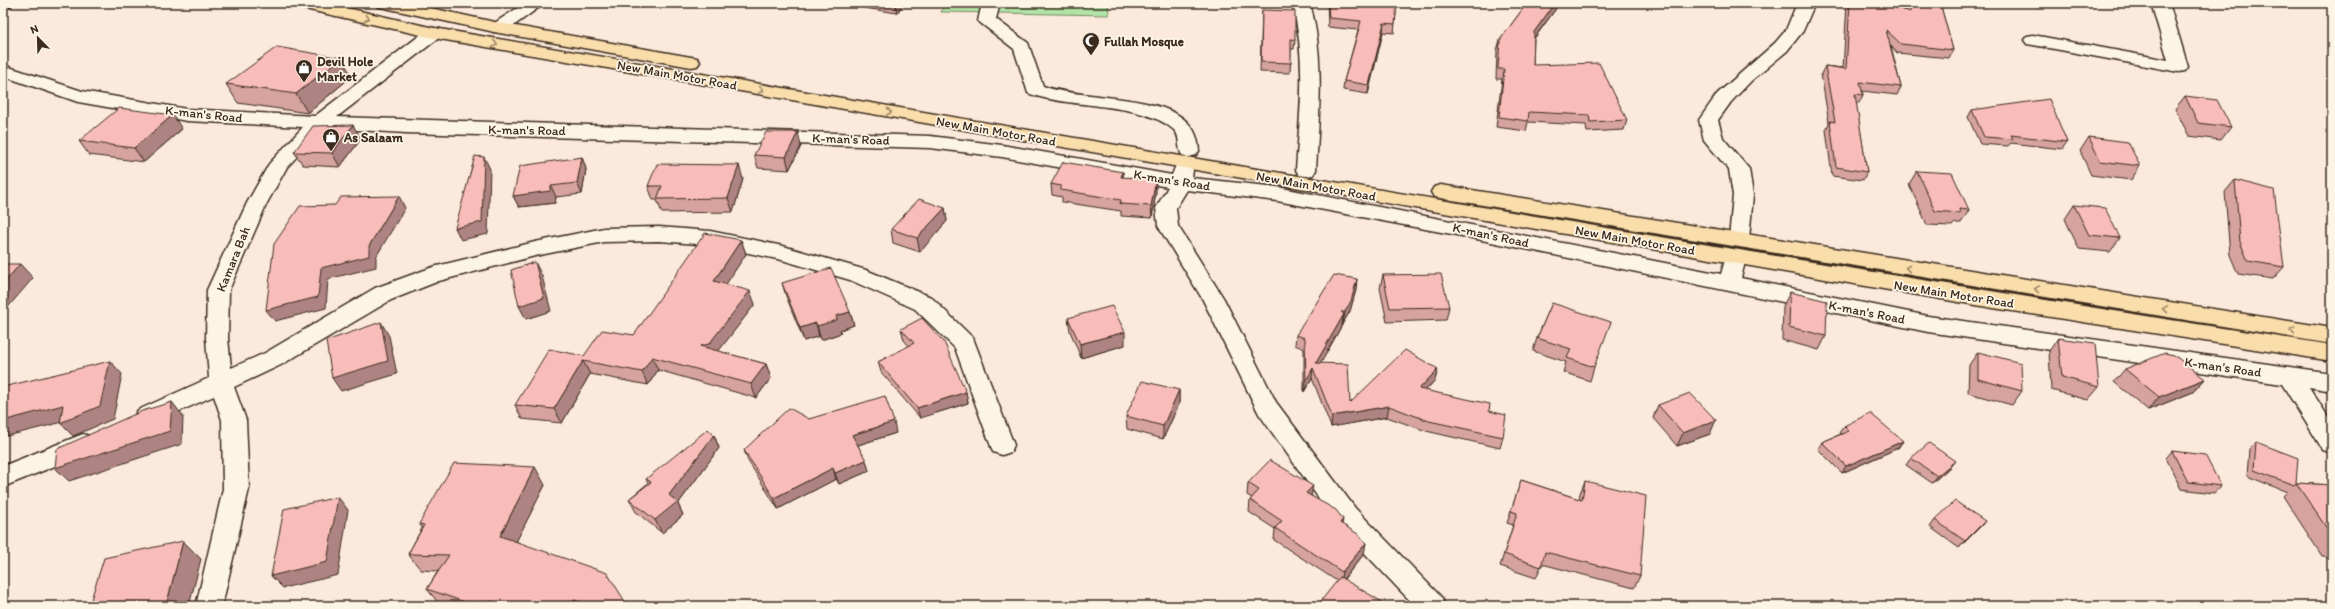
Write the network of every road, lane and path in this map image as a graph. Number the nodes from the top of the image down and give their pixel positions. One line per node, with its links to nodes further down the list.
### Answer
1 (302, 3): 9 (highway, New Main Motor Road, one-way to 9)
2 (385, 3): 8 (highway, New Main Motor Road)
3 (536, 3): 8 (street)
4 (991, 3): 13 (street)
5 (1301, 3): 14 (street)
6 (1806, 3): 16 (street)
7 (2160, 3): 10 (street)
8 (499, 28): 13 (highway, New Main Motor Road)
9 (434, 33): 12 (street, Kamara Bah); 13 (highway, New Main Motor Road, one-way to 13)
10 (2033, 40)
11 (3, 70): 12 (street, K-man's Road)
12 (318, 123): 13 (street, K-man's Road); 22 (street, Kamara Bah)
13 (1185, 166): 14 (highway, New Main Motor Road); 15 (street, K-man's Road); 29 (street)
14 (1306, 170): 16 (highway, New Main Motor Road)
15 (1464, 220): 16 (highway, New Main Motor Road); 17 (street, K-man's Road)
16 (1737, 248): 17 (street); 18 (highway, New Main Motor Road, one-way to 16); 19 (highway, New Main Motor Road)
17 (1729, 284): 20 (street, K-man's Road)
18 (2332, 336)
19 (2332, 352)
20 (2289, 376): 21 (street, K-man's Road); 25 (street)
21 (2332, 382)
22 (221, 384): 23 (street); 26 (street); 28 (street, Kamara Bah)
23 (123, 427)
24 (102, 436): 27 (street)
25 (2332, 443)
26 (1002, 446)
27 (3, 477)
28 (208, 606)
29 (1432, 606)

